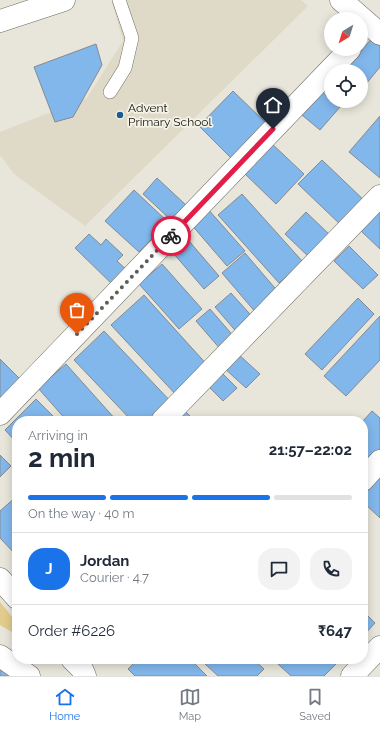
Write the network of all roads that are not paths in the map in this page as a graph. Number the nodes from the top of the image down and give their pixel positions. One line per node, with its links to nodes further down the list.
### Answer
1 (64, 0): 4 (street)
2 (120, 0): 7 (lane)
3 (348, 2): 5 (street)
4 (0, 22)
5 (371, 33)
6 (343, 56): 9 (street)
7 (110, 92)
8 (380, 196): 10 (street)
9 (0, 414)
10 (167, 416)
11 (380, 461): 12 (street)
12 (368, 474)
13 (0, 579): 14 (street)
14 (12, 592)
15 (380, 647): 17 (street)
16 (0, 656): 20 (street)
17 (368, 659)
18 (77, 664): 21 (street)
19 (364, 664): 22 (street)
20 (28, 676)
21 (85, 676)
22 (352, 676)

